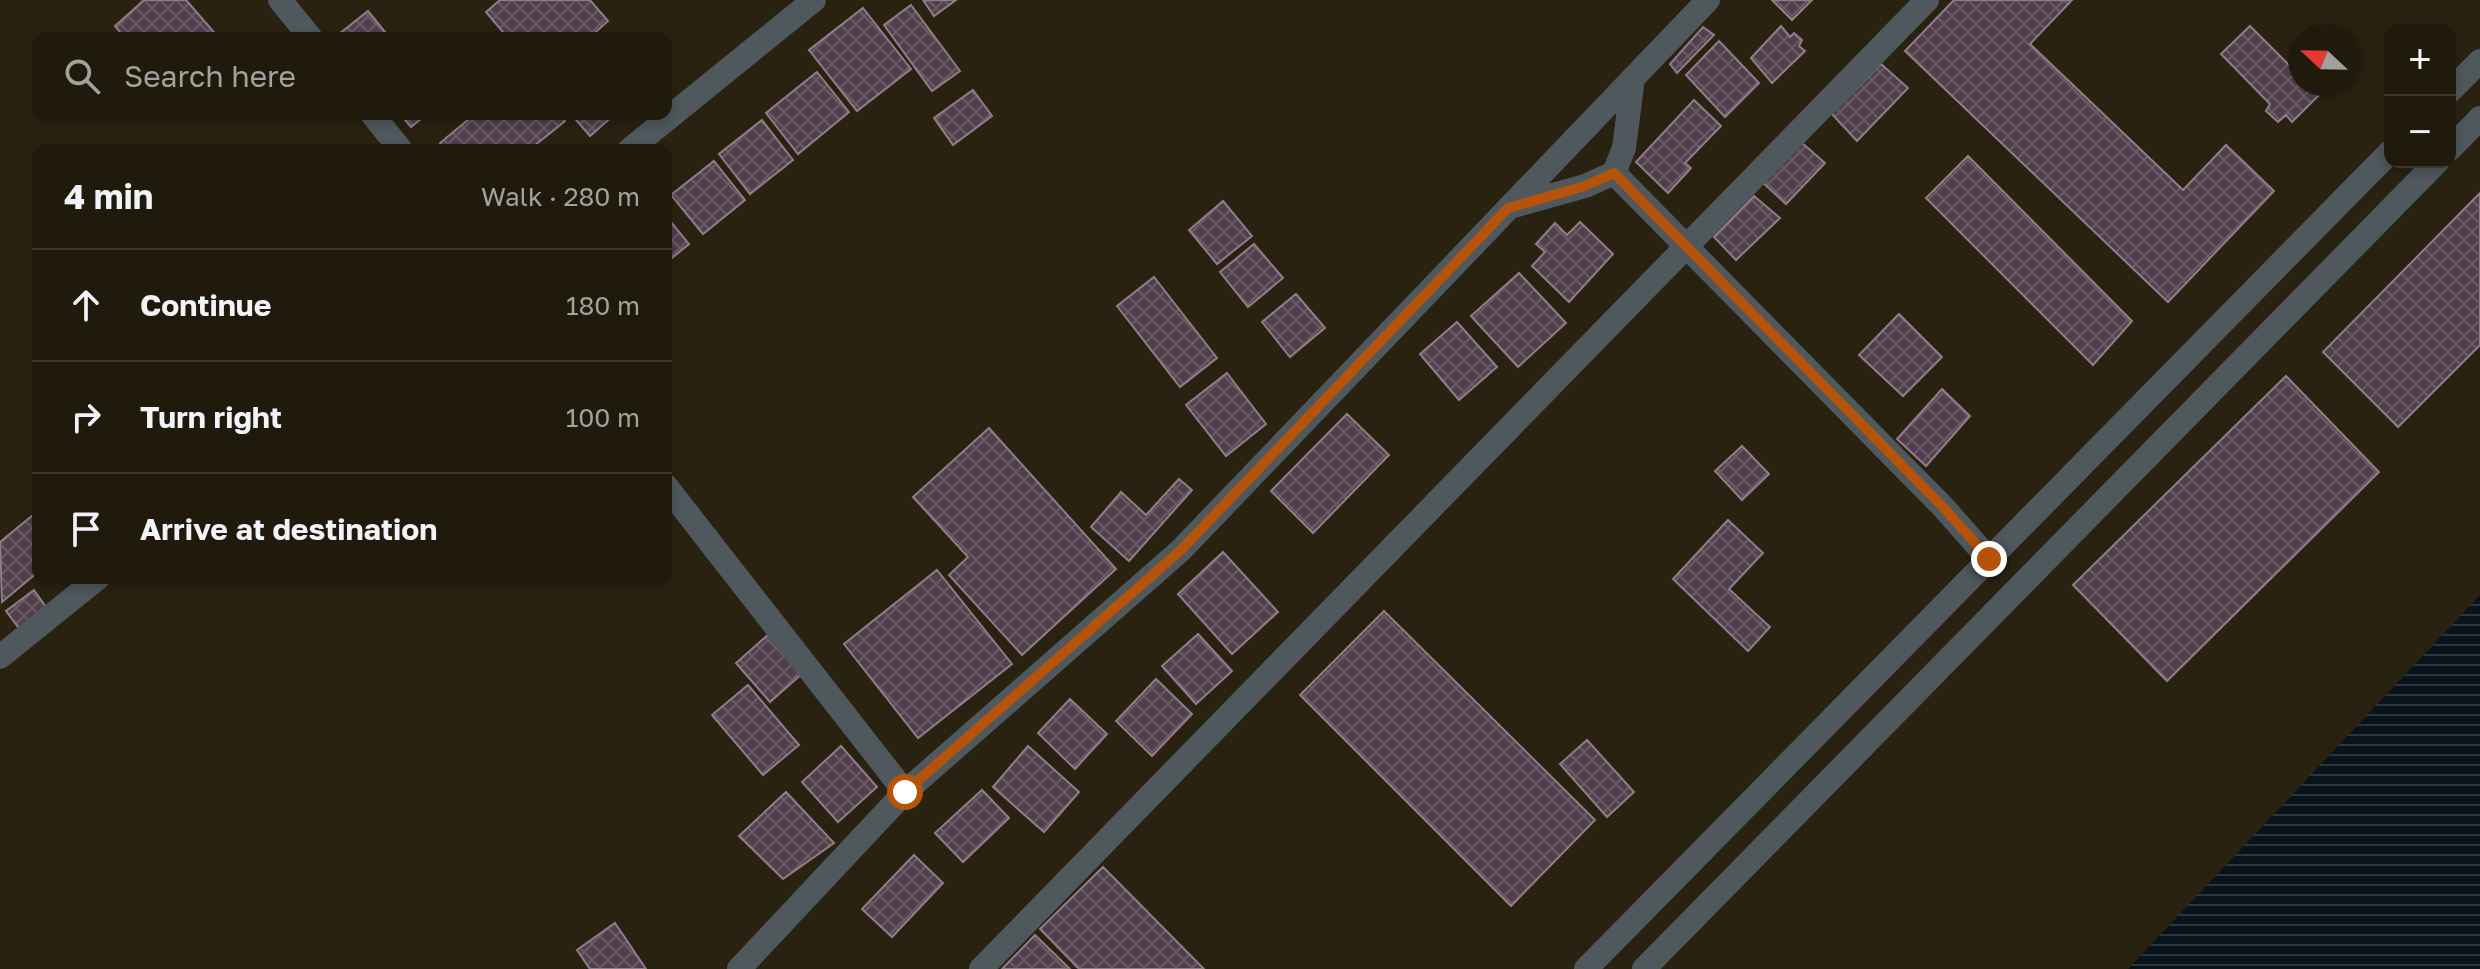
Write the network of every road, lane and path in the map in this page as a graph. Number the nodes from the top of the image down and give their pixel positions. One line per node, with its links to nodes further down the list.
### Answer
1 (280, 0): 5 (street)
2 (814, 0): 9 (street)
3 (1708, 0): 7 (street)
4 (1927, 0): 20 (street)
5 (306, 32)
6 (2480, 61): 8 (street)
7 (1633, 78): 18 (street); 19 (street)
8 (2456, 85)
9 (672, 115)
10 (2480, 118): 13 (street)
11 (377, 120): 14 (street)
12 (666, 120): 15 (street)
13 (2456, 143)
14 (396, 144)
15 (636, 144)
16 (2384, 158): 22 (street)
17 (2431, 168): 29 (street)
18 (1614, 173): 19 (street); 20 (street)
19 (1508, 208): 25 (street)
20 (1687, 249): 22 (street); 27 (street)
21 (672, 494): 25 (street)
22 (1989, 559): 28 (street)
23 (91, 584): 24 (street)
24 (0, 657)
25 (905, 792): 26 (street)
26 (739, 969)
27 (981, 969)
28 (1586, 969)
29 (1644, 969)

